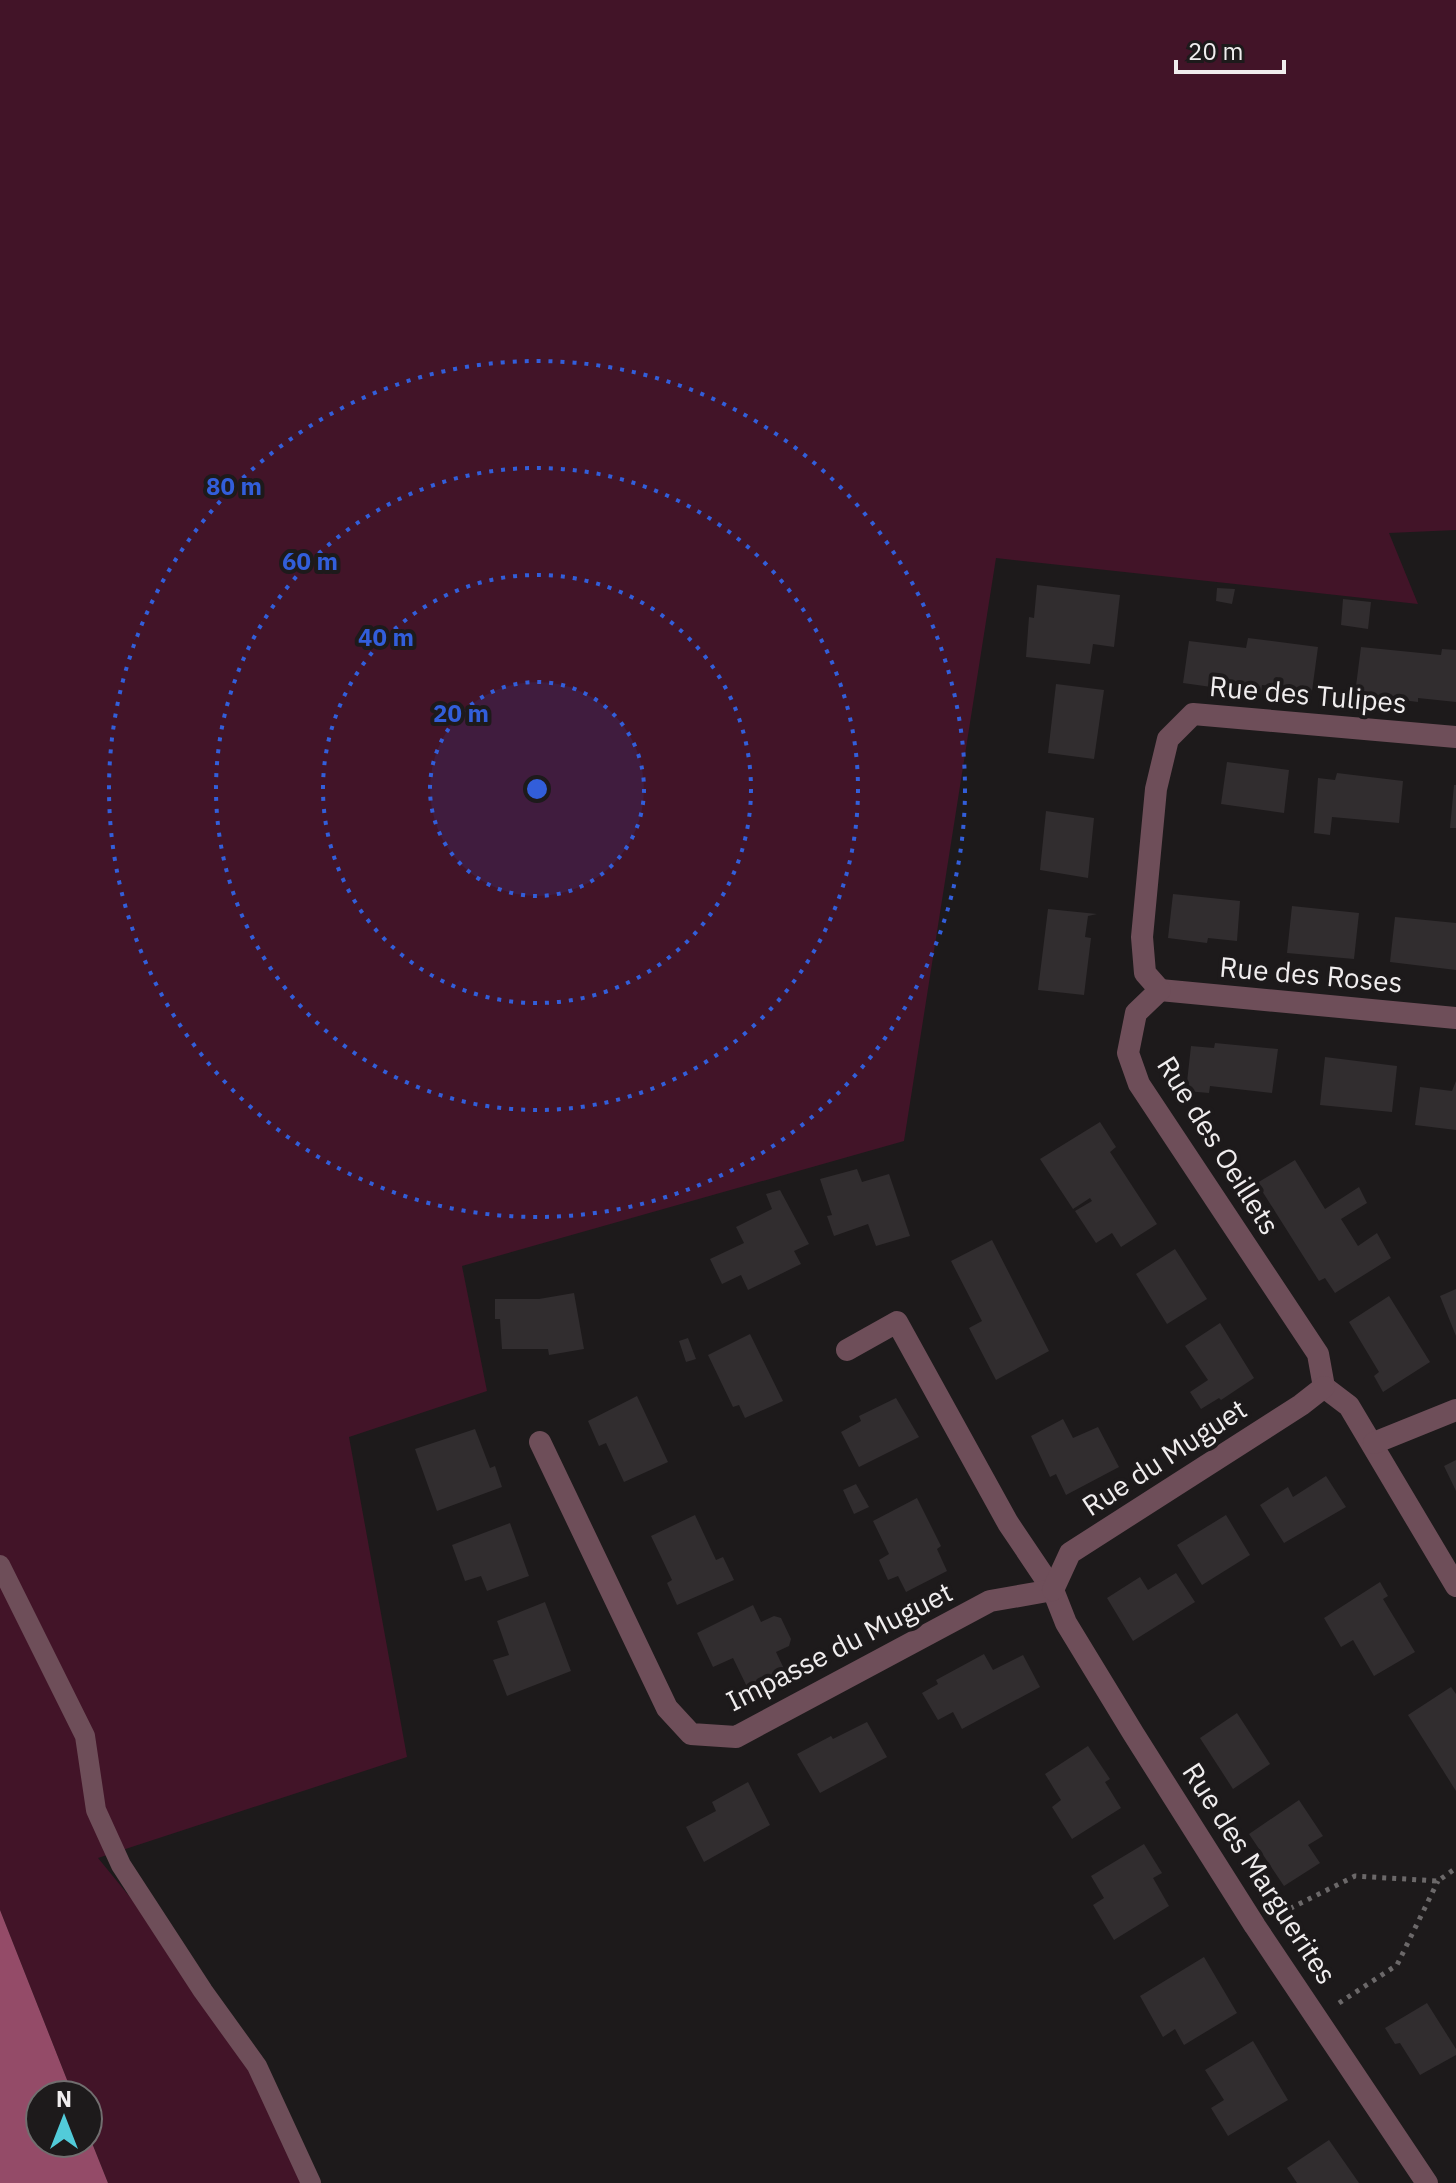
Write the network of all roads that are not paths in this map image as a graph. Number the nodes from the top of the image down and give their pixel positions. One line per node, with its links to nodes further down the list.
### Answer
1 (1456, 737): 2 (street, Rue des Tulipes)
2 (1160, 990): 3 (street, Rue des Roses); 5 (street, Rue des Oeillets)
3 (1456, 1018)
4 (847, 1350): 11 (street, Rue des Marguerites)
5 (1324, 1387): 8 (street); 11 (street, Rue du Muguet)
6 (1456, 1410): 8 (street)
7 (540, 1442): 11 (street, Impasse du Muguet)
8 (1374, 1443): 10 (street)
9 (0, 1565): 12 (lane)
10 (1456, 1586)
11 (1053, 1590): 13 (street, Rue des Marguerites)
12 (311, 2183)
13 (1427, 2183)

